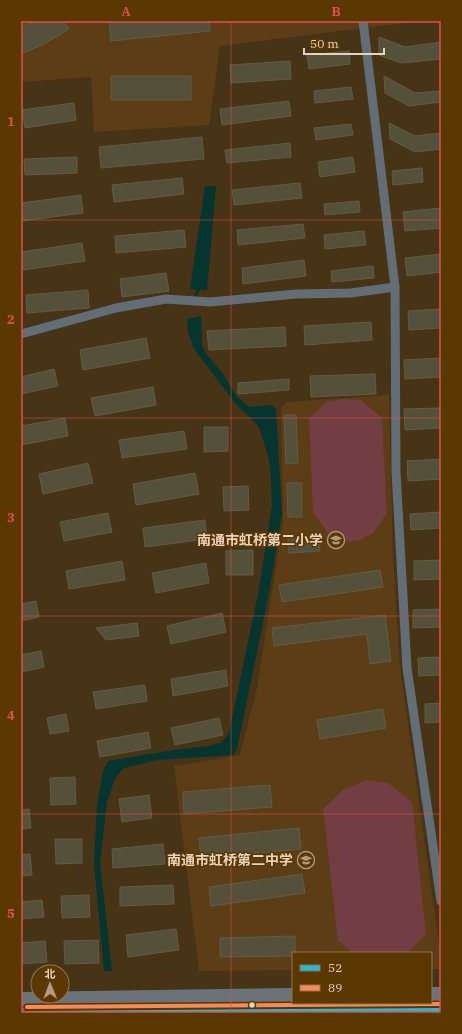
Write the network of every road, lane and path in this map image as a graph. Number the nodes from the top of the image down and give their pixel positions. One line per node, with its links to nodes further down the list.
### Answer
1 (363, 21): 2 (street)
2 (395, 287): 3 (street); 4 (street)
3 (21, 334)
4 (441, 901)
5 (292, 995): 6 (main road)
6 (21, 1000)
7 (441, 1010): 8 (main road)
8 (27, 1013)

